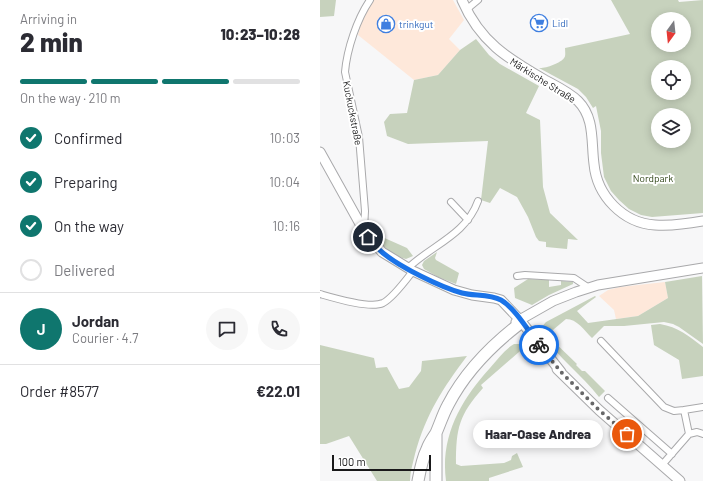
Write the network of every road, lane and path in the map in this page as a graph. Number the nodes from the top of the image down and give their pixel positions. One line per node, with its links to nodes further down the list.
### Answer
1 (370, 0): 10 (street, Kuckuckstraße)
2 (462, 0): 4 (main road, Märkische Straße)
3 (478, 0): 4 (street)
4 (466, 10): 9 (main road, Märkische Straße)
5 (320, 152): 10 (main road)
6 (478, 201): 8 (street)
7 (451, 202): 8 (street)
8 (468, 220): 12 (street)
9 (703, 221)
10 (364, 231): 12 (main road)
11 (703, 268): 14 (main road)
12 (410, 270): 15 (street); 16 (main road)
13 (518, 276): 14 (street)
14 (589, 288): 16 (main road)
15 (320, 294)
16 (519, 323): 21 (highway); 25 (main road)
17 (601, 341): 20 (street)
18 (608, 398): 24 (street)
19 (703, 407): 20 (street)
20 (684, 410): 22 (street)
21 (436, 432): 26 (highway); 27 (highway)
22 (689, 434): 23 (street); 24 (street)
23 (703, 434)
24 (672, 454): 25 (street)
25 (662, 465): 28 (main road)
26 (418, 481)
27 (436, 481)
28 (680, 481)

